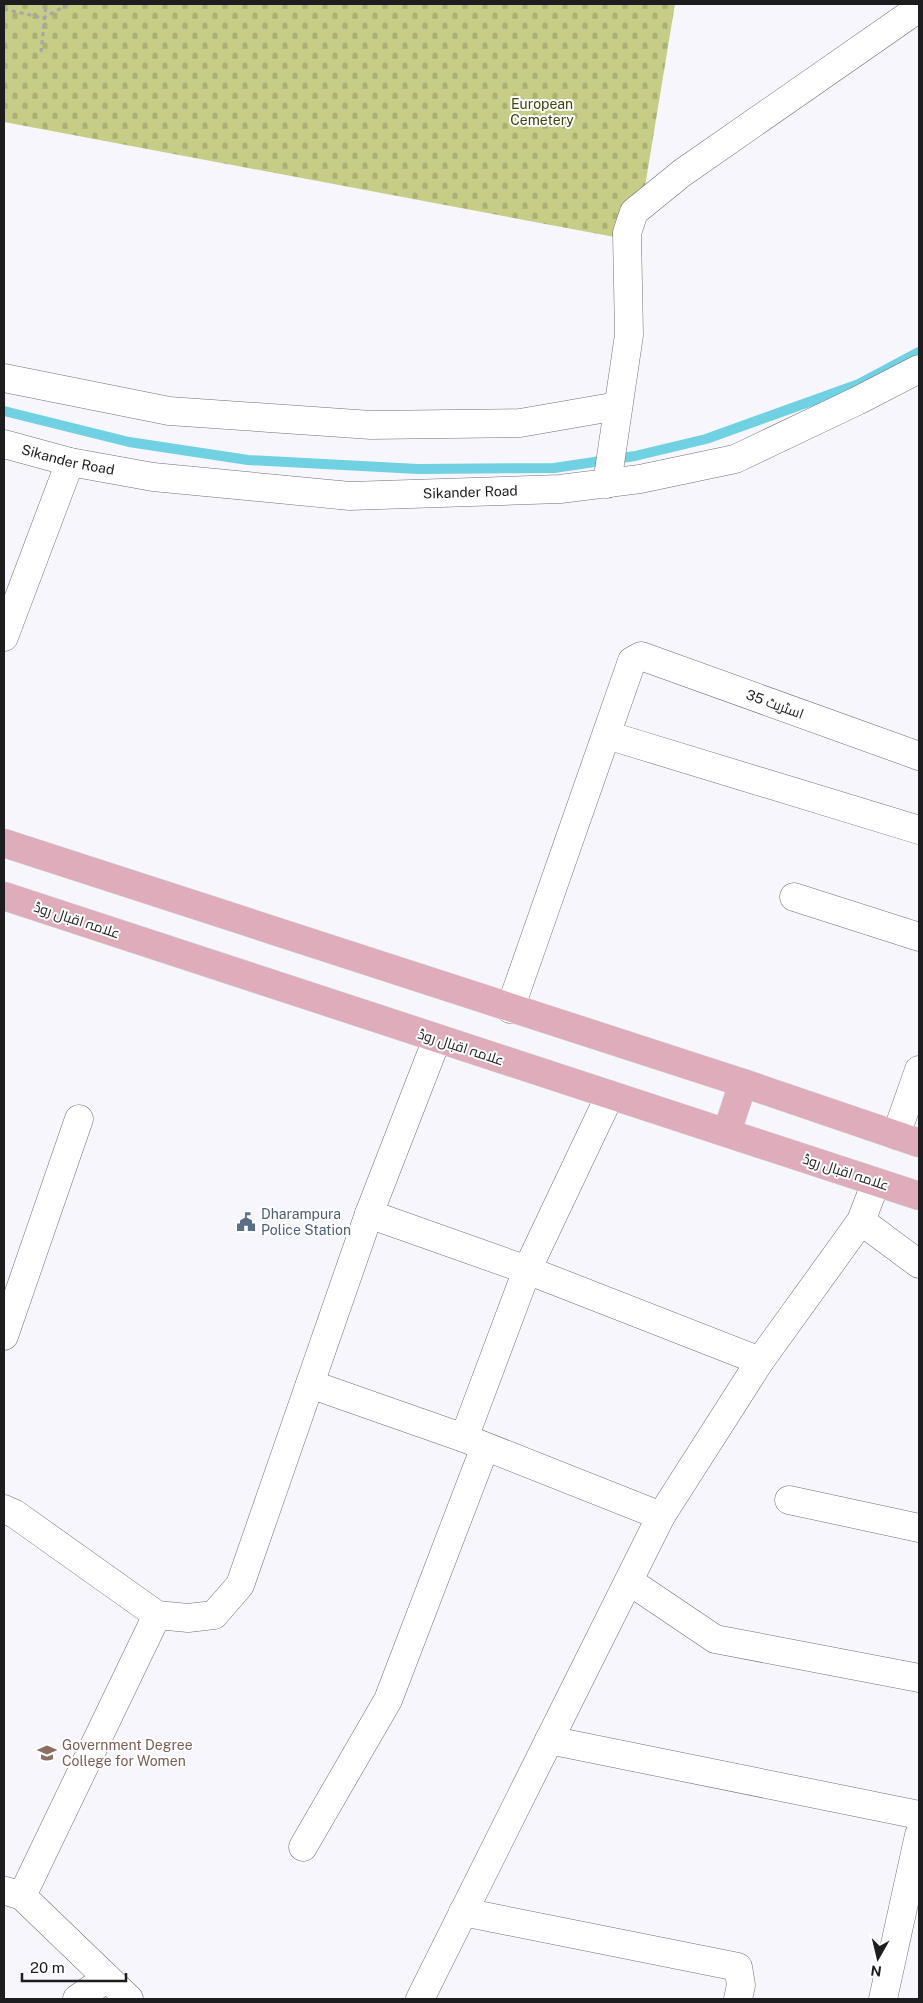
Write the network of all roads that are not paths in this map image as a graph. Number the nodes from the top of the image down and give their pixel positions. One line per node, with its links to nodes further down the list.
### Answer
1 (919, 8): 4 (street)
2 (919, 369): 7 (street, Sikander Road)
3 (4, 378): 4 (street)
4 (618, 406): 7 (street)
5 (4, 444): 6 (street, Sikander Road)
6 (70, 462): 7 (street, Sikander Road); 8 (street)
7 (607, 484)
8 (4, 637)
9 (607, 735): 10 (street, اسٹریٹ 35); 11 (street); 16 (street)
10 (919, 756)
11 (919, 830)
12 (4, 843): 16 (main road)
13 (4, 896): 17 (main road, علامہ اقبال روڈ)
14 (794, 897): 15 (street)
15 (919, 937)
16 (510, 1009): 19 (main road)
17 (437, 1039): 20 (main road, علامہ اقبال روڈ); 26 (street)
18 (919, 1070): 23 (street)
19 (743, 1083): 22 (main road); 23 (main road)
20 (610, 1095): 22 (main road, علامہ اقبال روڈ); 29 (street)
21 (79, 1119): 30 (street)
22 (727, 1132): 24 (main road, علامہ اقبال روڈ)
23 (908, 1139)
24 (876, 1182): 25 (main road, علامہ اقبال روڈ); 27 (street)
25 (919, 1196)
26 (369, 1214): 29 (street); 32 (street)
27 (861, 1221): 28 (street); 31 (street)
28 (919, 1264)
29 (527, 1270): 31 (street); 33 (street)
30 (4, 1336)
31 (760, 1361): 36 (street)
32 (310, 1384): 33 (street); 39 (street)
33 (475, 1443): 36 (street); 44 (street)
34 (789, 1500): 37 (street)
35 (4, 1509): 39 (street)
36 (661, 1516): 38 (street)
37 (919, 1528)
38 (629, 1581): 40 (street); 41 (street)
39 (157, 1615): 45 (street)
40 (919, 1678)
41 (549, 1740): 42 (street); 46 (street)
42 (919, 1815)
43 (919, 1835): 52 (street)
44 (302, 1847)
45 (13, 1893): 47 (street)
46 (463, 1912): 50 (street); 51 (street)
47 (107, 1978): 48 (street); 49 (street)
48 (77, 1999)
49 (129, 1999)
50 (420, 1999)
51 (738, 1999)
52 (883, 1999)

